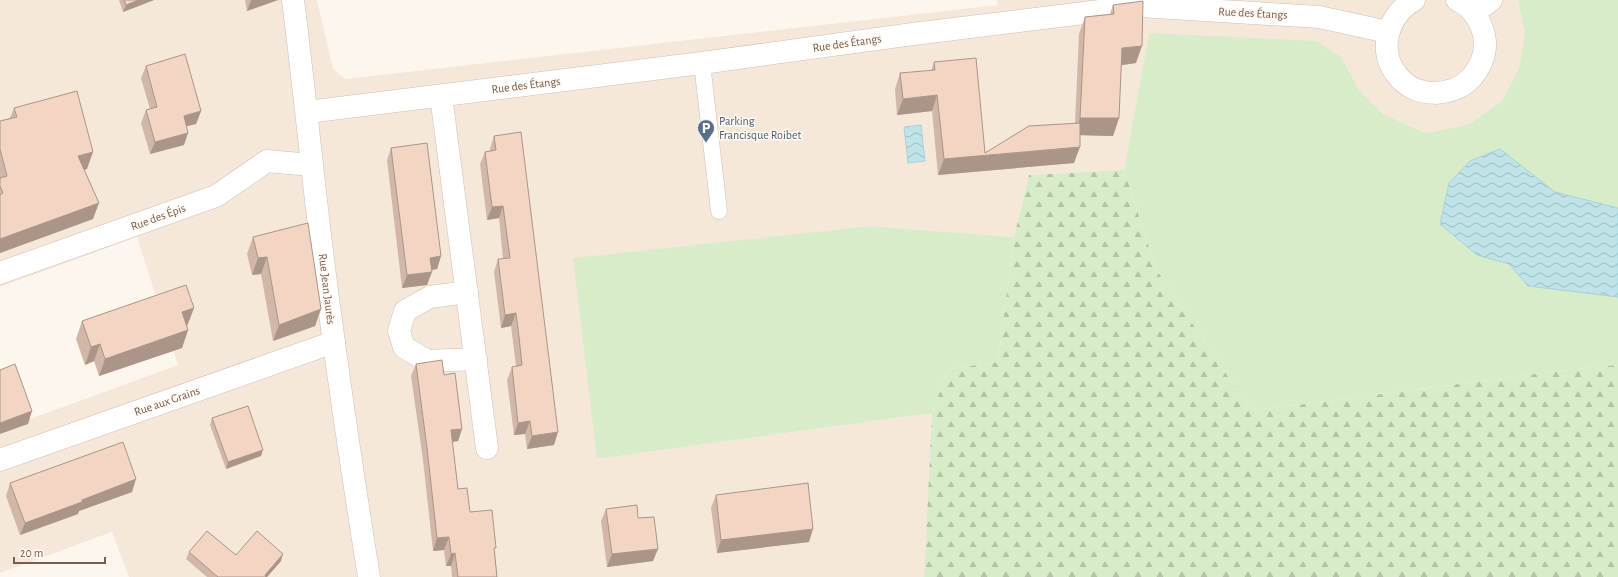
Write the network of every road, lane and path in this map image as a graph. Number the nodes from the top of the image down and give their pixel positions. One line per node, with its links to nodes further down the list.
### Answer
1 (293, 0): 8 (street, Rue Jean Jaurès)
2 (1414, 0): 5 (street)
3 (1457, 0): 4 (street)
4 (1482, 7): 5 (street)
5 (1388, 32): 6 (street, Rue des Étangs)
6 (702, 63): 7 (street, Rue des Étangs); 10 (lane)
7 (441, 96): 8 (street, Rue des Étangs); 12 (street)
8 (307, 112): 9 (street, Rue Jean Jaurès)
9 (311, 163): 11 (street, Rue des Épis); 13 (street, Rue Jean Jaurès)
10 (719, 211)
11 (0, 273)
12 (467, 292): 14 (street); 14 (street)
13 (334, 342): 16 (street, Rue aux Grains); 17 (street, Rue Jean Jaurès)
14 (476, 360): 15 (street)
15 (487, 448)
16 (0, 460)
17 (369, 577)

